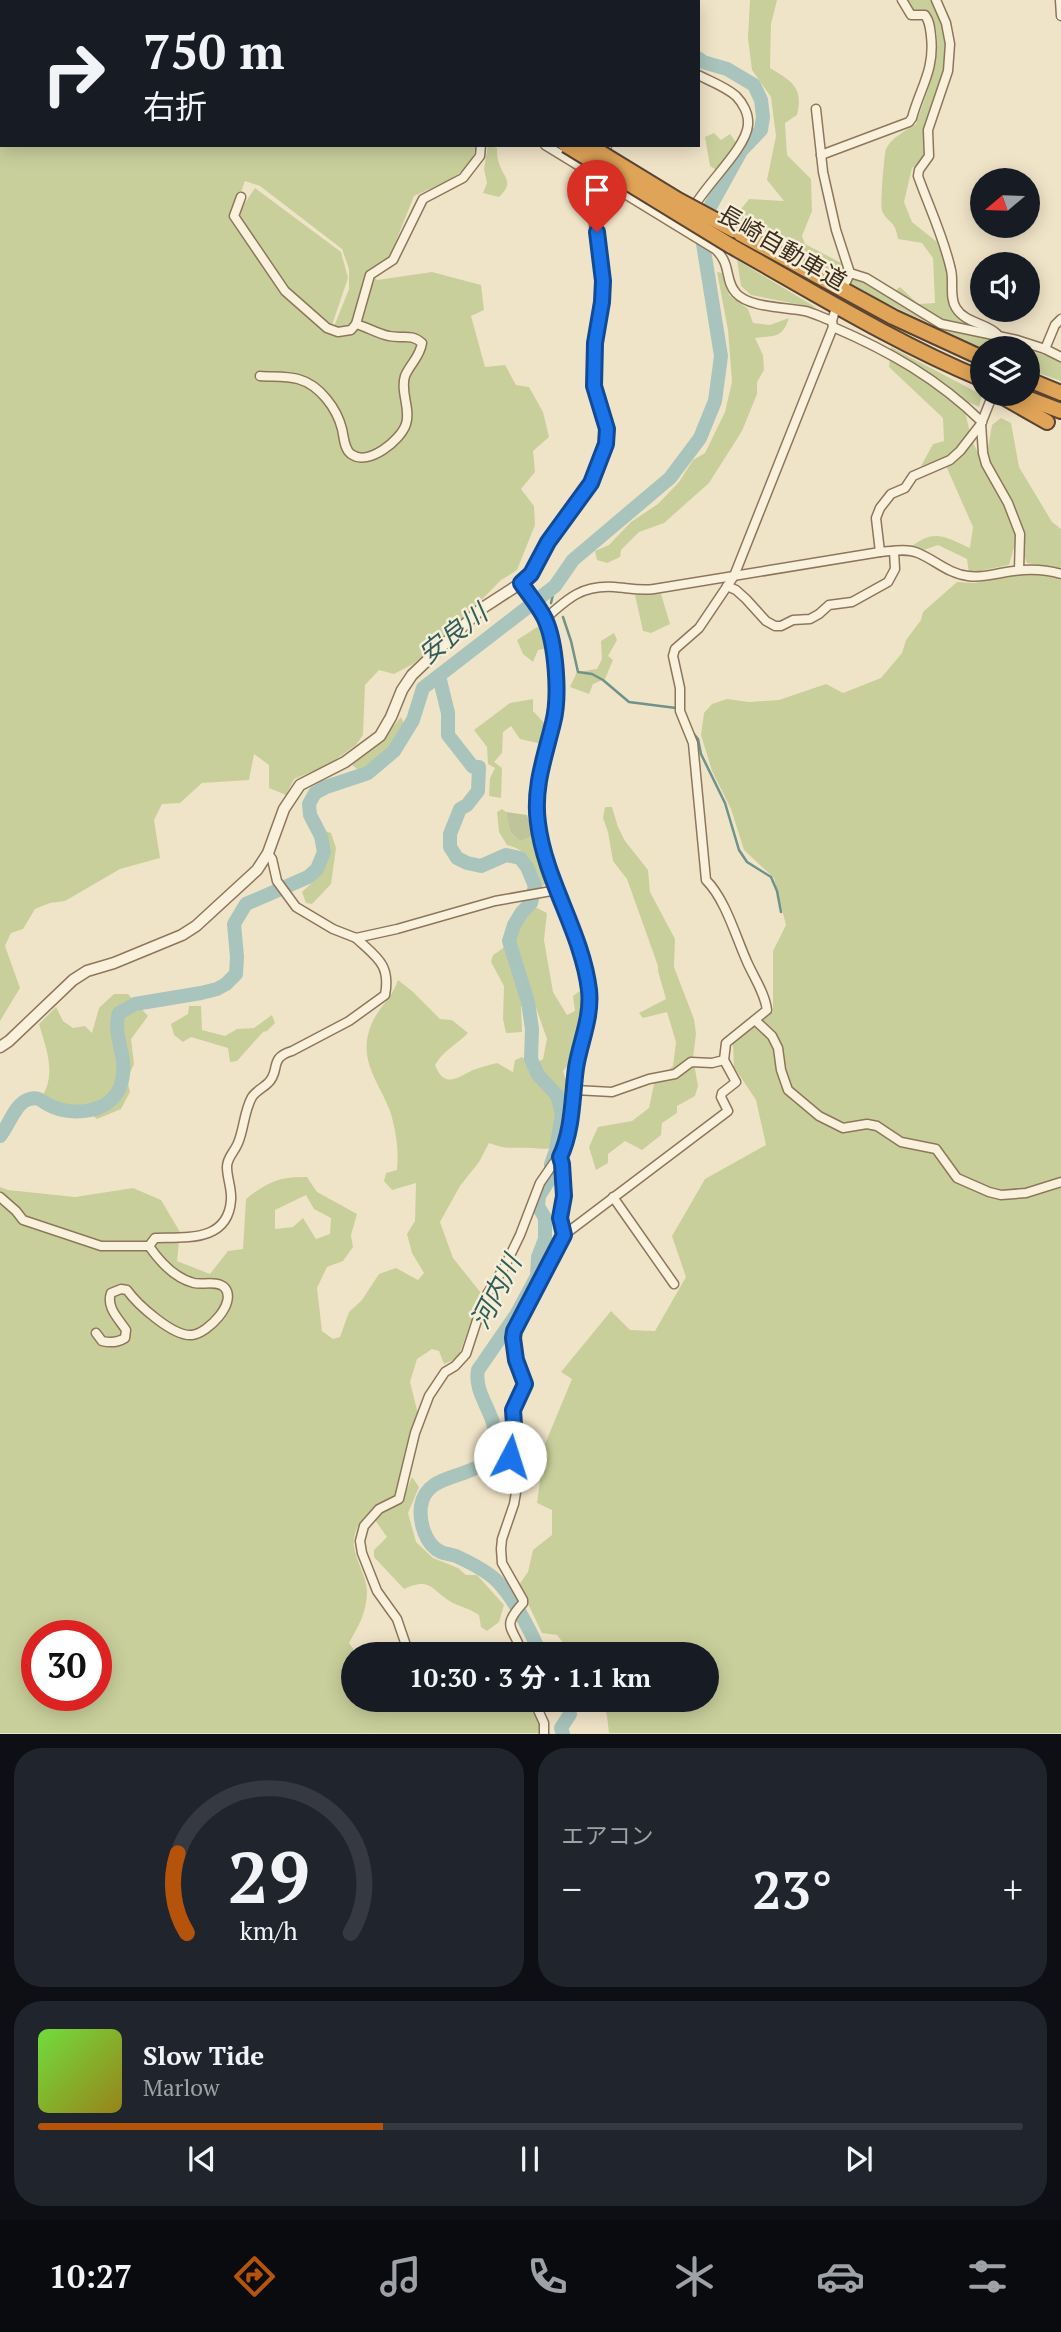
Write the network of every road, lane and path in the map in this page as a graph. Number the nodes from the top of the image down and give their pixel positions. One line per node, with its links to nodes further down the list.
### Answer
1 (902, 0): 12 (street)
2 (936, 0): 19 (street)
3 (1060, 0): 4 (street)
4 (1061, 16)
5 (700, 76): 15 (street)
6 (816, 109): 12 (street)
7 (481, 147): 18 (street)
8 (548, 147): 13 (street)
9 (569, 147): 26 (highway, 長崎自動車道, bridge)
10 (576, 147): 13 (street)
11 (591, 147): 23 (highway, 長崎自動車道, bridge)
12 (821, 155): 19 (street)
13 (581, 168): 15 (street); 41 (street)
14 (241, 197): 18 (street)
15 (688, 233): 17 (street)
16 (1061, 318): 22 (street)
17 (833, 320): 34 (street); 39 (street)
18 (356, 324): 25 (street)
19 (997, 334): 20 (street)
20 (1001, 336)
21 (1040, 348): 22 (street)
22 (1045, 349): 24 (street)
23 (970, 352)
24 (1061, 357)
25 (260, 376)
26 (970, 376)
27 (1040, 384): 28 (highway)
28 (1061, 393)
29 (1040, 403): 32 (highway)
30 (989, 406): 34 (street)
31 (1018, 406): 33 (highway)
32 (1061, 411)
33 (1047, 422)
34 (981, 423): 36 (street); 37 (street)
35 (894, 551): 36 (street); 37 (street); 40 (street)
36 (880, 552): 39 (street)
37 (1019, 570): 38 (street)
38 (1061, 574)
39 (734, 576): 40 (street); 42 (street)
40 (727, 586): 46 (street)
41 (524, 587): 42 (street); 43 (street)
42 (544, 618): 44 (street)
43 (268, 853): 45 (street); 47 (street)
44 (556, 890): 45 (street); 49 (street)
45 (356, 938): 55 (street)
46 (755, 1020): 48 (street); 51 (street)
47 (0, 1046)
48 (724, 1060): 49 (street); 53 (street)
49 (575, 1090): 50 (street)
50 (558, 1159): 54 (street); 58 (street)
51 (1061, 1182)
52 (0, 1197): 55 (street)
53 (613, 1197): 54 (street); 56 (street)
54 (564, 1235): 59 (street)
55 (149, 1247): 57 (street)
56 (674, 1283)
57 (96, 1333)
58 (405, 1642)
59 (516, 1642)
60 (539, 1712): 61 (street)
61 (544, 1734)

